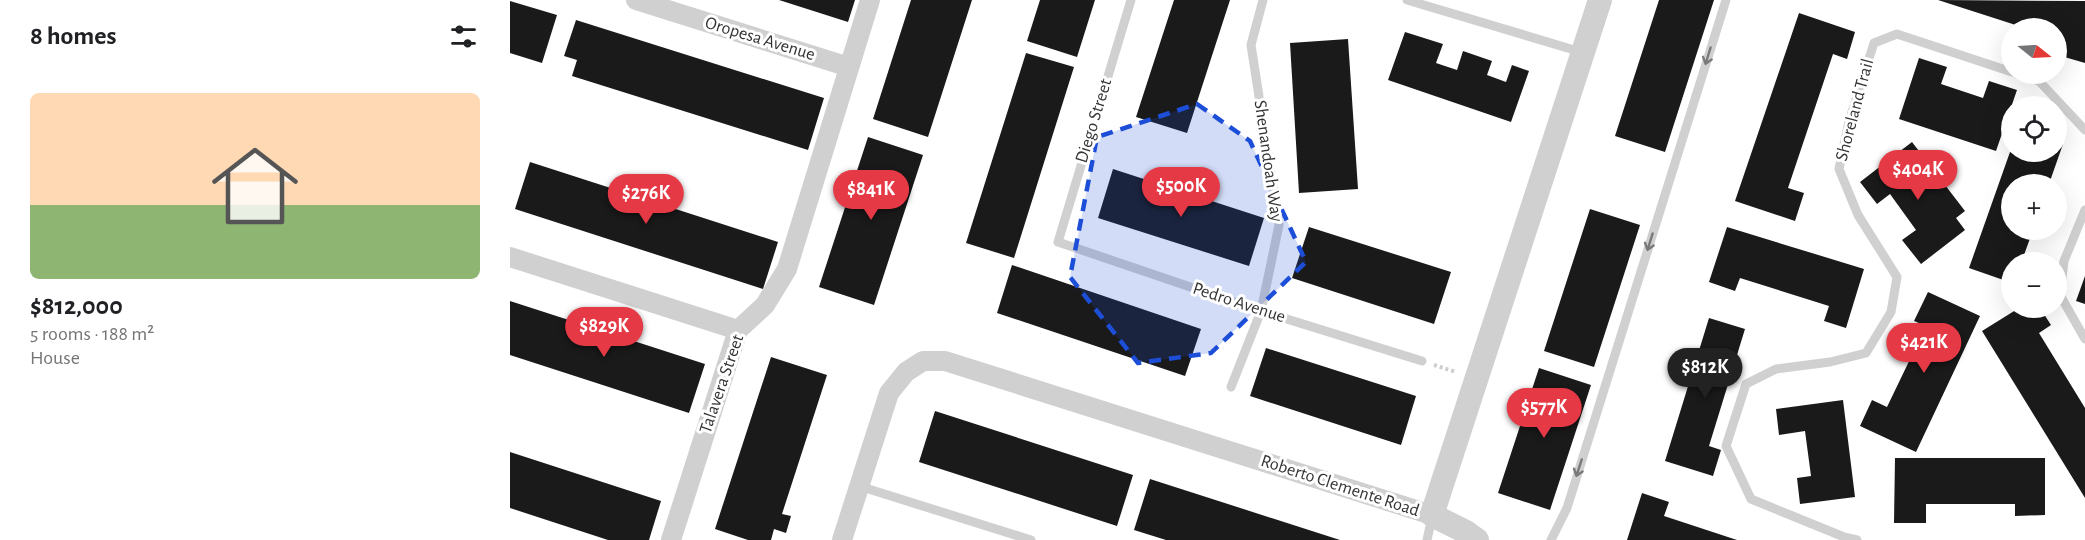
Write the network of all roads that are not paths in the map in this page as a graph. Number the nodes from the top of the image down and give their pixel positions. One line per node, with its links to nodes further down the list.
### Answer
1 (636, 0): 9 (street, Oropesa Avenue)
2 (870, 0): 9 (street, Talavera Street)
3 (1131, 0): 14 (lane, Diego Street)
4 (1263, 0): 16 (lane, Shenandoah Way)
5 (1407, 0): 8 (lane)
6 (1600, 0): 8 (street, Roberto Clemente Road)
7 (1726, 0): 28 (lane, one-way to 28)
8 (1583, 53): 22 (street, Roberto Clemente Road)
9 (849, 67): 17 (street, Talavera Street)
10 (2001, 68): 29 (lane, Shoreland Trail)
11 (2042, 84): 12 (lane)
12 (2085, 130)
13 (2085, 210): 18 (lane)
14 (1058, 242): 16 (lane, Pedro Avenue)
15 (510, 257): 17 (street)
16 (1261, 311): 19 (lane, Pedro Avenue); 20 (lane, Shenandoah Way)
17 (738, 330): 23 (street, Talavera Street)
18 (2085, 339)
19 (1422, 361)
20 (1231, 387)
21 (858, 486): 22 (street, Roberto Clemente Road); 24 (street, Roberto Clemente Road); 25 (lane)
22 (1432, 515): 26 (lane); 27 (street)
23 (671, 540)
24 (842, 540)
25 (1031, 540)
26 (1427, 540)
27 (1478, 540)
28 (1551, 540)
29 (1857, 540)

